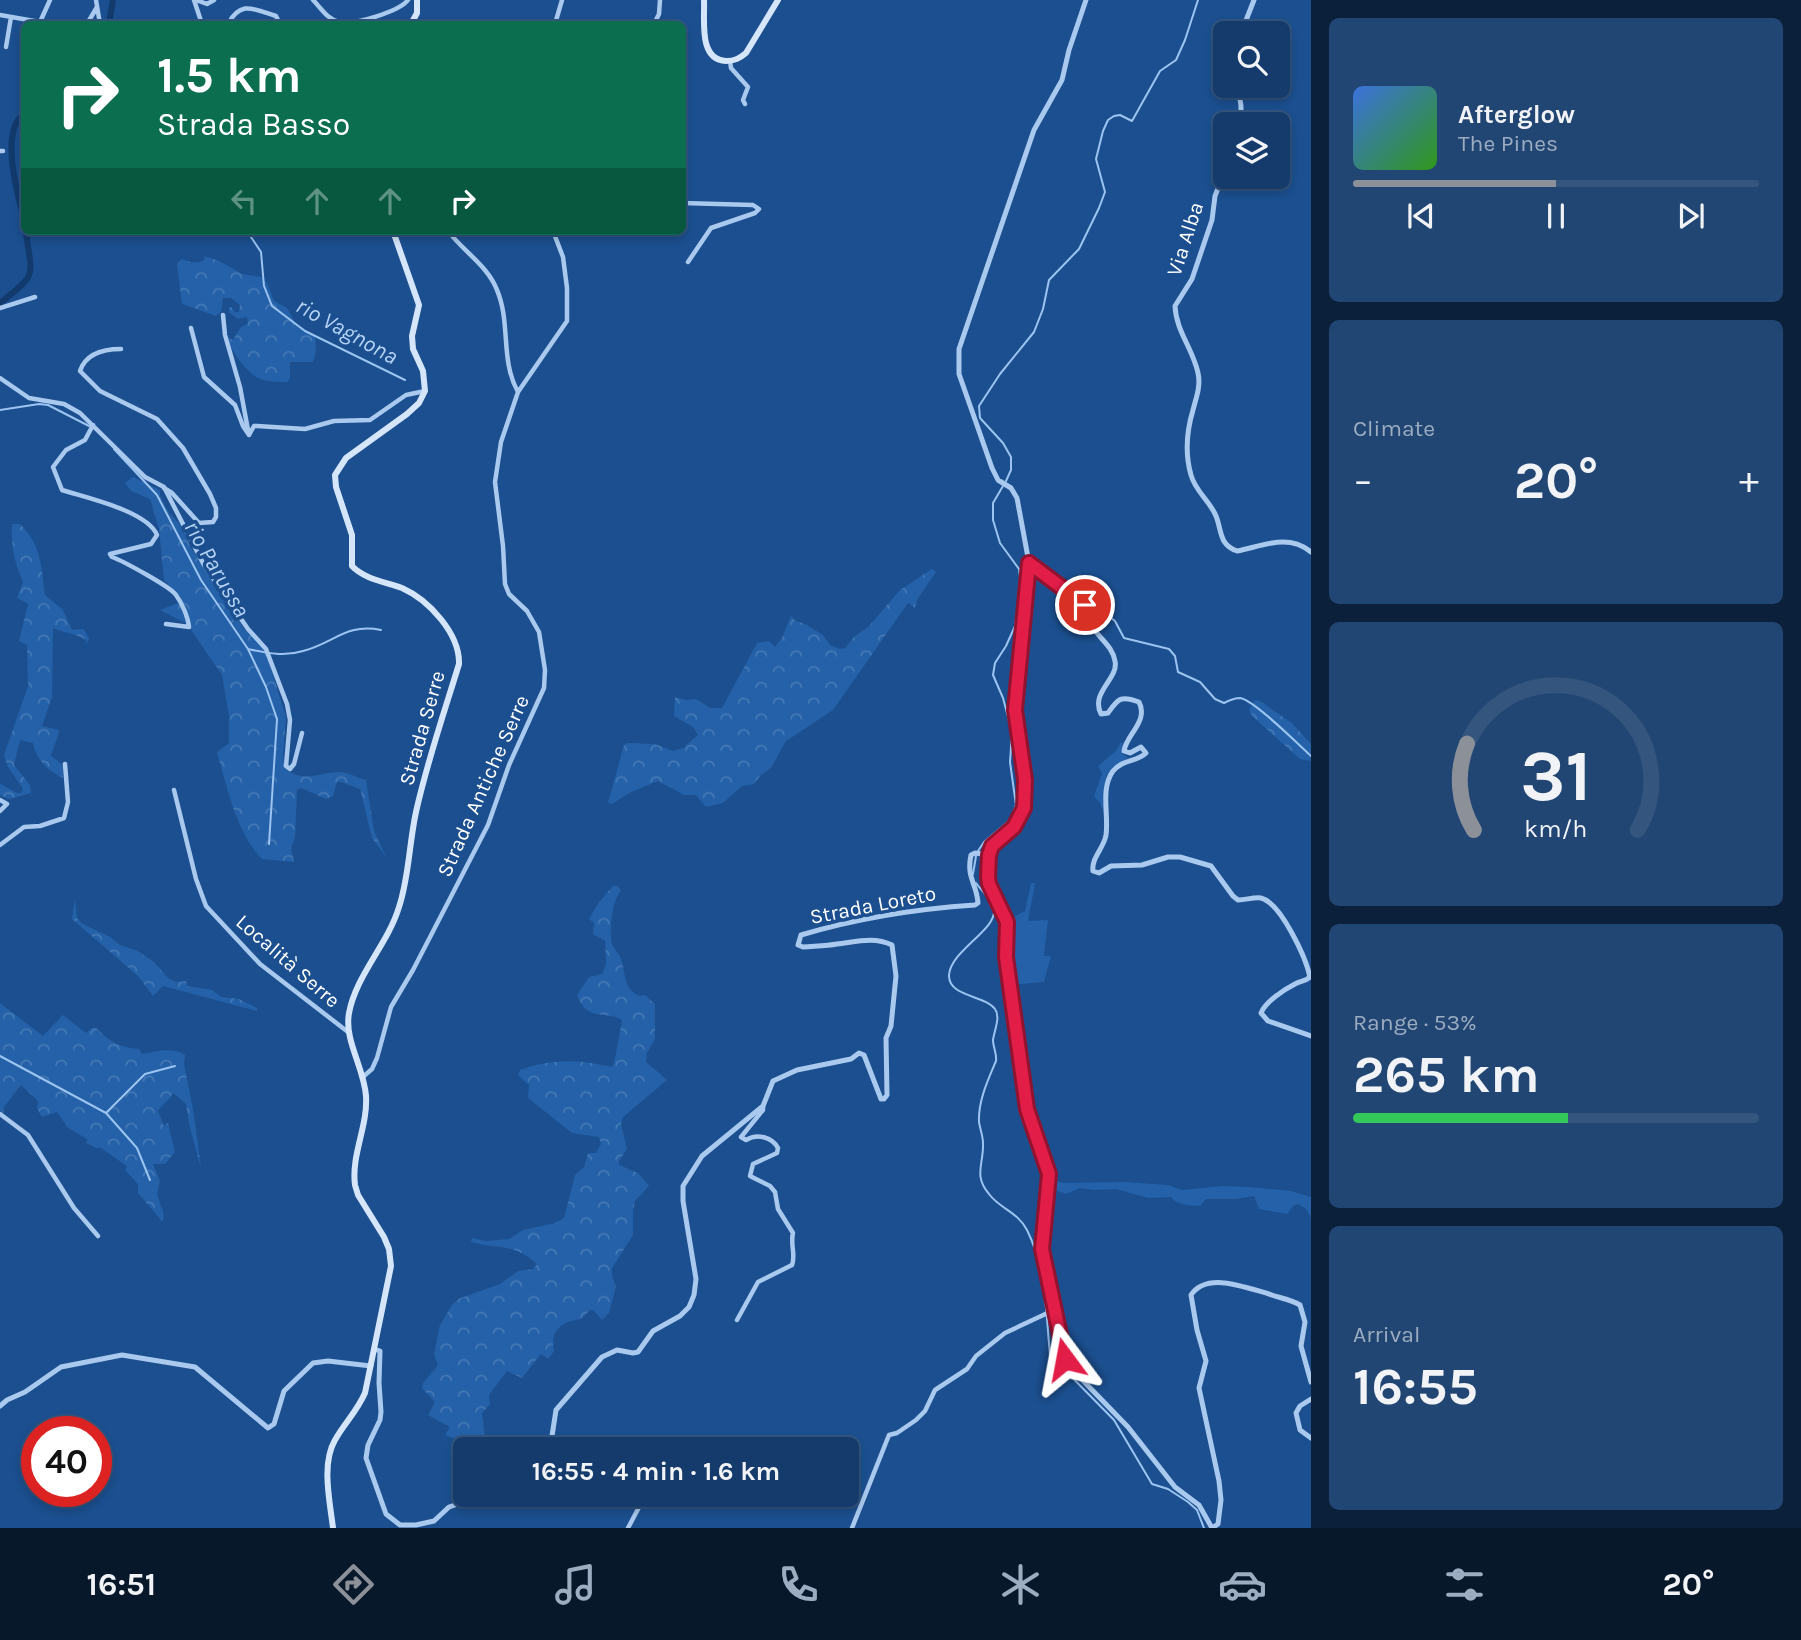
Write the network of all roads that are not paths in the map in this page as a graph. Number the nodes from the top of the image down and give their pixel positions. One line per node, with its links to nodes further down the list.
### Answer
1 (50, 0): 17 (street)
2 (195, 0): 3 (street); 20 (street)
3 (214, 0)
4 (313, 0): 23 (street)
5 (408, 0): 24 (street)
6 (417, 0): 25 (main road)
7 (562, 0): 26 (street)
8 (660, 0): 27 (street)
9 (704, 0): 30 (main road)
10 (778, 0): 30 (main road)
11 (1086, 0): 50 (street)
12 (1254, 0): 28 (street)
13 (96, 3): 18 (street); 19 (street)
14 (0, 15): 15 (street)
15 (11, 17): 16 (street); 29 (street)
16 (29, 21)
17 (41, 21)
18 (88, 21)
19 (99, 21)
20 (201, 21)
21 (230, 21): 22 (street)
22 (277, 21)
23 (341, 21)
24 (355, 21)
25 (413, 21)
26 (556, 21)
27 (656, 21)
28 (1246, 21)
29 (6, 47)
30 (730, 61): 31 (street)
31 (745, 104)
32 (1218, 189): 49 (street, Via Alba)
33 (686, 203): 37 (street)
34 (394, 235): 44 (main road)
35 (452, 235): 45 (street)
36 (555, 235): 45 (street, Strada Antiche Serre)
37 (688, 262)
38 (35, 297): 39 (street)
39 (0, 308)
40 (223, 315): 47 (street)
41 (191, 328): 47 (street)
42 (121, 349): 48 (street)
43 (0, 378): 46 (street)
44 (425, 391): 47 (street); 59 (main road, Strada Serre)
45 (518, 391): 61 (street, Strada Antiche Serre)
46 (92, 427): 48 (street); 51 (street)
47 (249, 435)
48 (164, 487): 52 (street)
49 (1311, 552)
50 (1029, 567): 58 (street); 60 (street)
51 (166, 624)
52 (302, 733)
53 (65, 764): 57 (street)
54 (174, 790): 59 (street, Località Serre)
55 (0, 800): 56 (street)
56 (0, 811)
57 (0, 845)
58 (985, 854): 62 (street, Strada Loreto); 65 (street)
59 (349, 1032): 61 (main road, Strada Serre)
60 (1311, 1036)
61 (364, 1076): 67 (main road, Strada Serre)
62 (763, 1106): 66 (street); 72 (street, Strada Loreto)
63 (0, 1114): 64 (street)
64 (98, 1236)
65 (1052, 1310): 78 (street); 79 (street)
66 (737, 1320)
67 (374, 1349): 68 (main road, Strada Serre); 74 (street)
68 (371, 1366): 71 (street); 76 (main road, Strada Serre)
69 (1311, 1382): 79 (street)
70 (1311, 1399): 73 (street)
71 (0, 1406)
72 (552, 1437)
73 (1311, 1438)
74 (453, 1506)
75 (639, 1507): 77 (street)
76 (333, 1528)
77 (628, 1528)
78 (852, 1528)
79 (1212, 1528)

